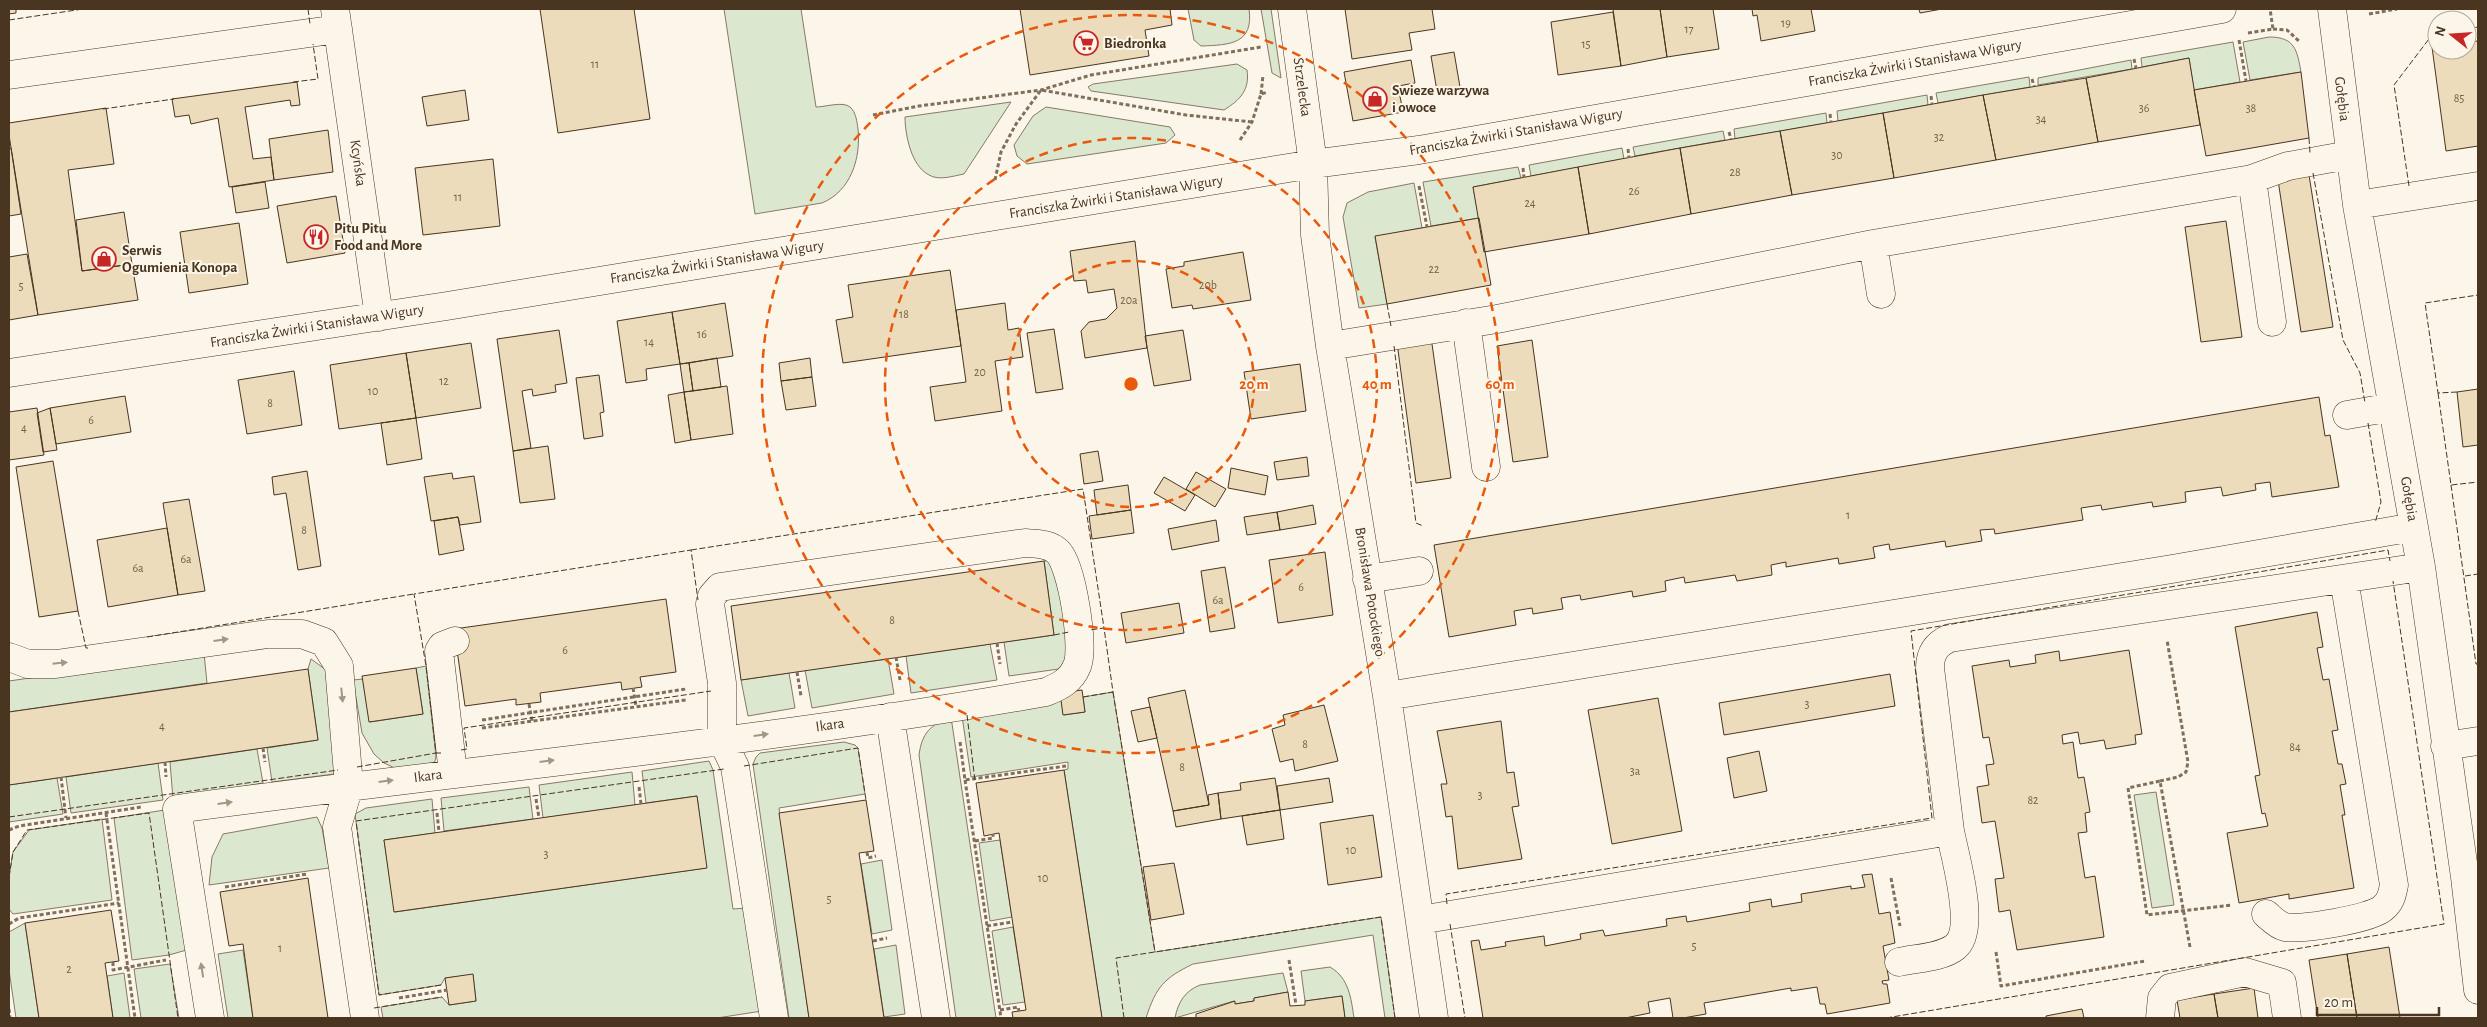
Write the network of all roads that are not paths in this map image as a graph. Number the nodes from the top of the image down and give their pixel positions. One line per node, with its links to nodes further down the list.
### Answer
1 (1292, 9): 7 (street, Strzelecka)
2 (2222, 9): 7 (street, Franciszka Żwirki i Stanisława Wigury)
3 (2332, 9): 6 (street, Gołębia)
4 (336, 19): 5 (street); 13 (street, Kcyńska)
5 (9, 75)
6 (2349, 156): 8 (street); 10 (street, Gołębia)
7 (1313, 164): 13 (street, Franciszka Żwirki i Stanisława Wigury); 16 (street, Bronisława Potockiego)
8 (2252, 179): 11 (street); 14 (street)
9 (2478, 186): 10 (street)
10 (2357, 205): 18 (street, Gołębia)
11 (1873, 244): 12 (street); 15 (street)
12 (1881, 294)
13 (379, 317): 17 (street, Franciszka Żwirki i Stanisława Wigury)
14 (2272, 322)
15 (1466, 323): 16 (street); 20 (street)
16 (1330, 346): 24 (street, Bronisława Potockiego)
17 (9, 373)
18 (2392, 407): 19 (street); 21 (street, Gołębia)
19 (2347, 415)
20 (1486, 466)
21 (2414, 527): 22 (street, Gołębia); 28 (street)
22 (2421, 567): 25 (street); 32 (street, Gołębia)
23 (1419, 571): 24 (street)
24 (1367, 579): 28 (street, Bronisława Potockiego)
25 (2344, 579): 35 (street); 37 (street)
26 (455, 641): 33 (street)
27 (10, 658): 34 (street, one-way to 34)
28 (1387, 696): 38 (street, Bronisława Potockiego)
29 (890, 717): 30 (street, Ikara, one-way to 29); 30 (street, Ikara); 44 (street)
30 (722, 740): 33 (street, Ikara, one-way to 30); 43 (street)
31 (2478, 741): 32 (street)
32 (2445, 746): 36 (street, Gołębia)
33 (453, 773): 34 (street, Ikara, one-way to 33)
34 (349, 777): 41 (street, Ikara, one-way to 34); 42 (street)
35 (1950, 831): 38 (street); 39 (street)
36 (2472, 877): 40 (street, Gołębia)
37 (2266, 914)
38 (1420, 920): 45 (street, Bronisława Potockiego)
39 (1899, 962)
40 (2478, 990)
41 (210, 1018)
42 (365, 1018)
43 (774, 1018)
44 (936, 1018)
45 (1434, 1018)
46 (2160, 1018): 47 (street)
47 (2287, 1018)

